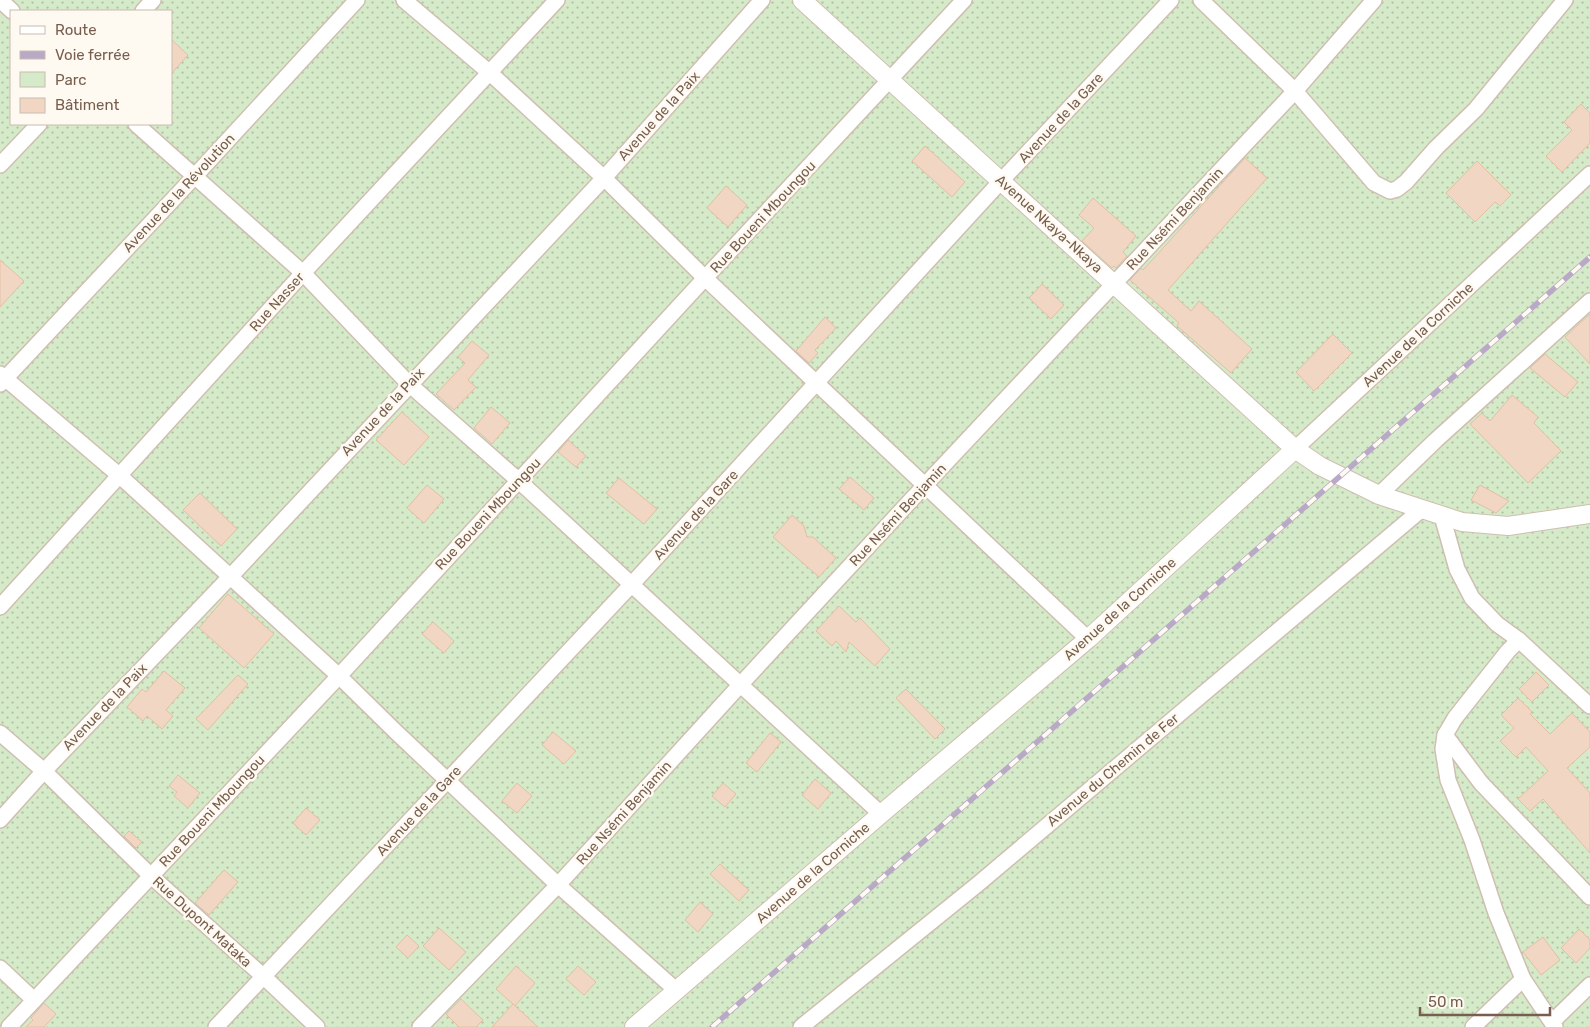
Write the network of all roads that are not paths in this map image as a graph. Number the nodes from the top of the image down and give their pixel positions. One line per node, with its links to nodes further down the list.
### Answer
1 (0, 0): 13 (street)
2 (153, 0): 14 (street)
3 (356, 0): 22 (street, Avenue de la Révolution)
4 (404, 0): 15 (street)
5 (557, 0): 15 (street, Rue Nasser)
6 (762, 0): 23 (street, Avenue de la Paix)
7 (802, 0): 16 (street, Avenue Nkaya-Nkaya)
8 (964, 0): 16 (street, Rue Boueni Mboungou)
9 (1171, 0): 24 (street, Avenue de la Gare)
10 (1201, 0): 17 (street)
11 (1374, 0): 17 (street, Rue Nsémi Benjamin)
12 (1565, 0): 17 (street)
13 (11, 10)
14 (144, 10)
15 (490, 73): 23 (street); 25 (street, Rue Nasser)
16 (891, 80): 24 (street, Avenue Nkaya-Nkaya); 26 (street, Rue Boueni Mboungou)
17 (1295, 91): 27 (street, Rue Nsémi Benjamin)
18 (38, 125): 20 (street)
19 (137, 125): 22 (street)
20 (0, 166)
21 (1590, 174): 32 (street, Avenue de la Corniche)
22 (194, 177): 25 (street); 29 (street, Avenue de la Révolution)
23 (604, 178): 26 (street); 31 (street, Avenue de la Paix)
24 (1002, 181): 27 (street, Avenue Nkaya-Nkaya); 30 (street, Avenue de la Gare)
25 (303, 273): 31 (street); 33 (street, Rue Nasser)
26 (706, 278): 30 (street); 34 (street, Rue Boueni Mboungou)
27 (1114, 284): 32 (street, Avenue Nkaya-Nkaya); 35 (street, Rue Nsémi Benjamin)
28 (1590, 301): 36 (street)
29 (2, 379): 33 (street)
30 (818, 383): 35 (street); 41 (street, Avenue de la Gare)
31 (409, 384): 34 (street); 40 (street, Avenue de la Paix)
32 (1295, 450): 36 (street, Avenue Nkaya-Nkaya); 43 (street, Avenue de la Corniche)
33 (120, 476): 40 (street); 42 (street, Rue Nasser)
34 (519, 480): 41 (street); 45 (street, Rue Boueni Mboungou)
35 (925, 485): 43 (street); 46 (street, Rue Nsémi Benjamin)
36 (1379, 495): 37 (street, Avenue Nkaya-Nkaya)
37 (1422, 509): 39 (street, Avenue Nkaya-Nkaya); 69 (street, Avenue du Chemin de Fer)
38 (1590, 514): 39 (street, Avenue Nkaya-Nkaya)
39 (1442, 516): 44 (street)
40 (230, 577): 45 (street); 50 (street, Avenue de la Paix)
41 (632, 584): 46 (street); 51 (street, Avenue de la Gare)
42 (0, 607)
43 (1088, 639): 52 (street, Avenue de la Corniche)
44 (1519, 640): 47 (street); 49 (street)
45 (339, 676): 51 (street); 54 (street, Rue Boueni Mboungou)
46 (741, 684): 52 (street); 55 (street, Rue Nsémi Benjamin)
47 (1590, 706)
48 (0, 733): 50 (street, Rue Dupont Mataka)
49 (1445, 734): 56 (street); 59 (street)
50 (44, 771): 53 (street, Avenue de la Paix); 54 (street, Rue Dupont Mataka)
51 (448, 780): 55 (street); 58 (street, Avenue de la Gare)
52 (881, 814): 61 (street, Avenue de la Corniche)
53 (0, 820)
54 (151, 876): 58 (street, Rue Dupont Mataka); 62 (street, Rue Boueni Mboungou)
55 (558, 885): 61 (street); 67 (street, Rue Nsémi Benjamin)
56 (1590, 897)
57 (0, 968): 62 (street)
58 (263, 976): 65 (street, Avenue de la Gare); 66 (street, Rue Dupont Mataka)
59 (1523, 979): 63 (street); 70 (street)
60 (1590, 984): 63 (street)
61 (676, 990): 68 (street, Avenue de la Corniche)
62 (34, 1000): 64 (street, Rue Boueni Mboungou)
63 (1554, 1025)
64 (9, 1027)
65 (216, 1027)
66 (317, 1027)
67 (420, 1027)
68 (634, 1027)
69 (801, 1027)
70 (1473, 1027)

